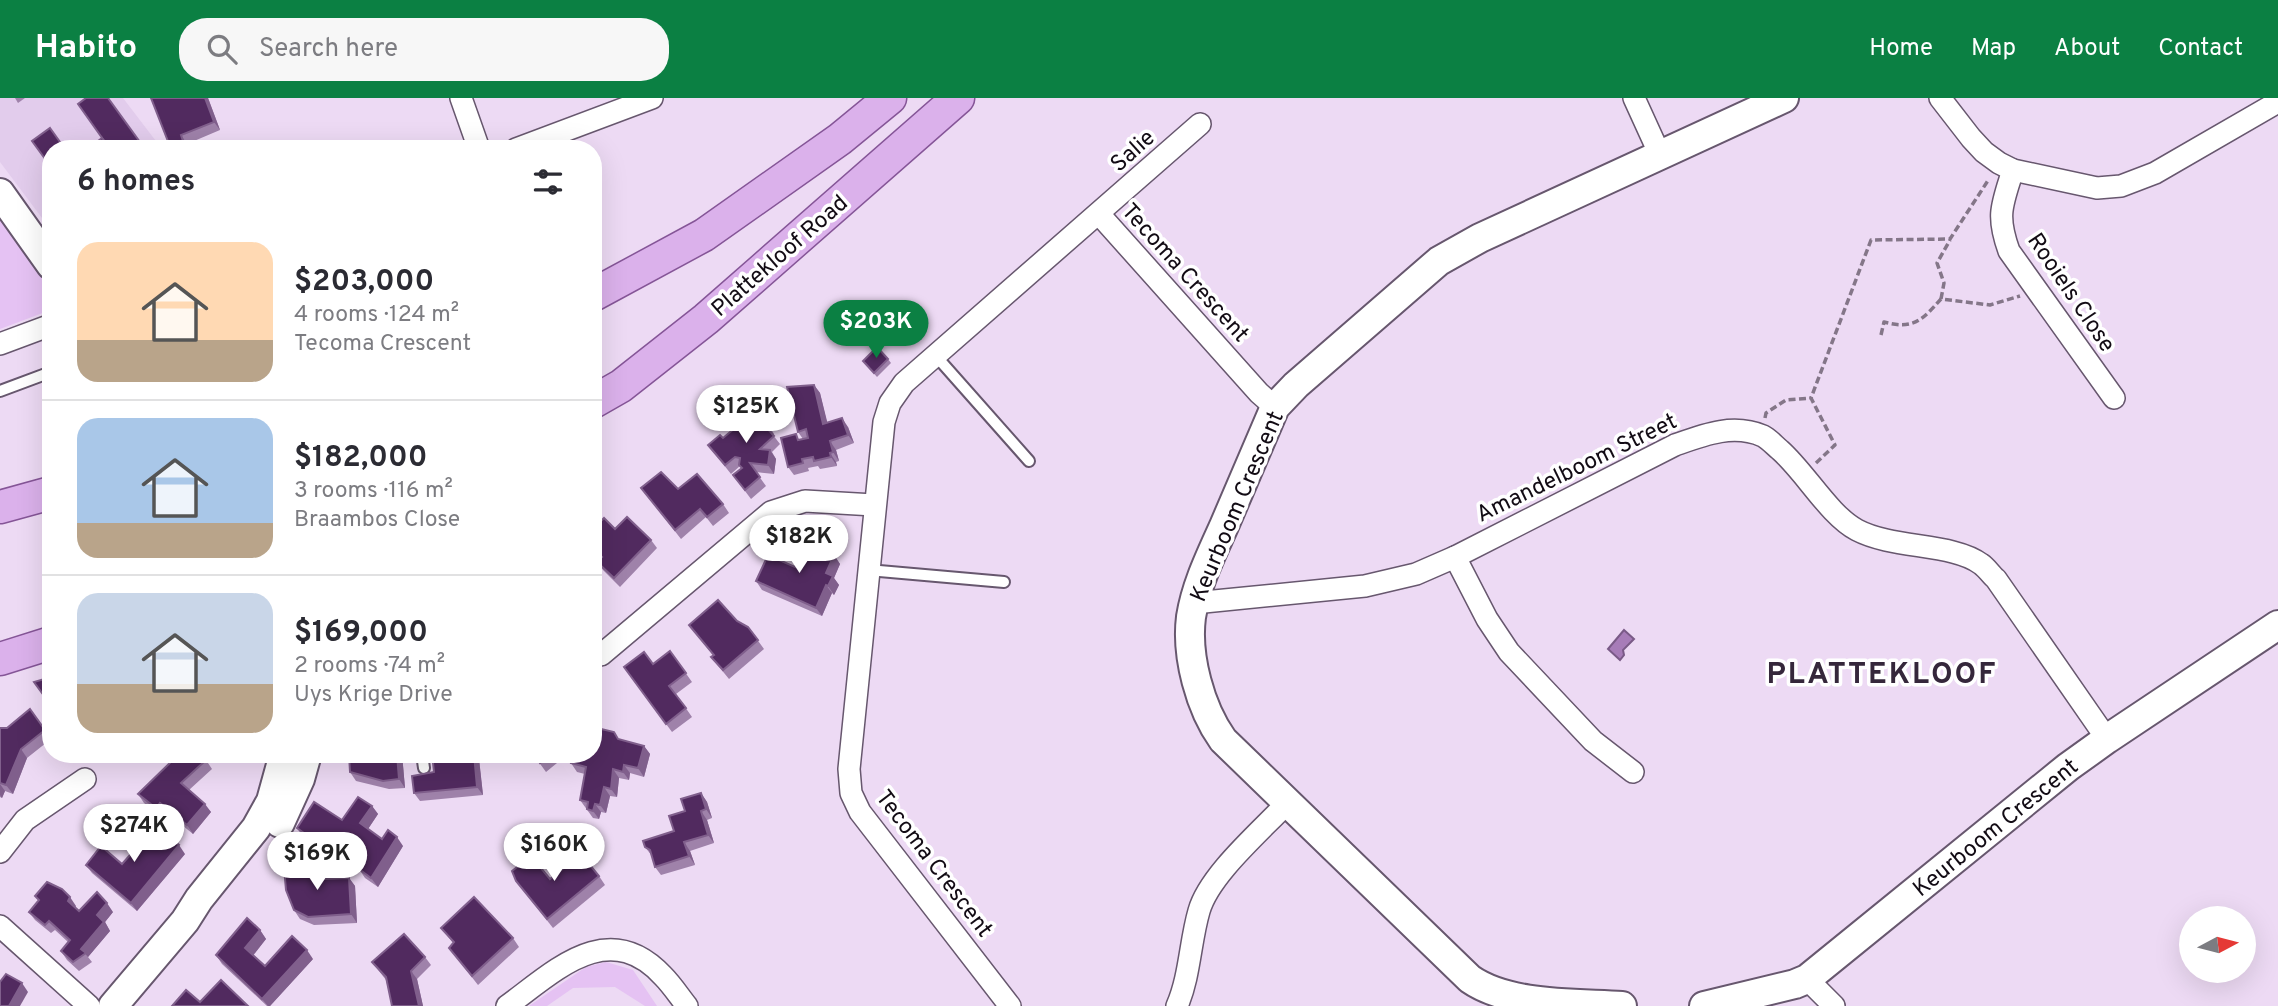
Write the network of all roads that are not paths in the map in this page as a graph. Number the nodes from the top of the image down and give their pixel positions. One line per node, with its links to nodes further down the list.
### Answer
1 (461, 98): 10 (street)
2 (652, 98): 11 (street)
3 (890, 98): 17 (main road)
4 (958, 98): 23 (main road, Plattekloof Road)
5 (1634, 98): 12 (street)
6 (1784, 98): 12 (street, Keurboom Crescent)
7 (1940, 98): 13 (street)
8 (2278, 102): 13 (street)
9 (1200, 124): 15 (street, Salie)
10 (476, 140)
11 (540, 140)
12 (1660, 155): 25 (street, Keurboom Crescent)
13 (2006, 166): 24 (street, Rooiels Close)
14 (0, 193): 16 (street)
15 (1099, 214): 20 (street, Tecoma Crescent); 25 (street, Tecoma Crescent)
16 (42, 252)
17 (602, 290)
18 (42, 329): 19 (street)
19 (0, 345)
20 (936, 356): 26 (lane); 28 (street, Tecoma Crescent)
21 (42, 375): 22 (lane)
22 (0, 391)
23 (602, 397)
24 (2114, 398)
25 (1275, 407): 33 (street, Keurboom Crescent)
26 (1029, 461)
27 (42, 496): 29 (main road)
28 (874, 505): 31 (street, Tecoma Crescent); 36 (street)
29 (0, 508)
30 (1455, 557): 33 (street, Amandelboom Street); 38 (street, Amandelboom Street); 43 (street)
31 (868, 570): 32 (lane); 55 (street, Tecoma Crescent)
32 (1004, 582)
33 (1194, 603): 45 (street, Keurboom Crescent)
34 (2274, 635): 38 (street, Keurboom Crescent)
35 (42, 646): 37 (main road)
36 (602, 654)
37 (0, 659)
38 (2106, 738): 49 (street, Keurboom Crescent)
39 (282, 763): 47 (street)
40 (304, 763): 47 (street)
41 (423, 763): 42 (lane)
42 (424, 768)
43 (1633, 772)
44 (85, 779): 46 (street)
45 (1287, 803): 50 (street, Keurboom Crescent); 56 (street)
46 (0, 852)
47 (185, 921): 52 (street)
48 (0, 926): 51 (street)
49 (1807, 979): 58 (street, Keurboom Crescent); 59 (street)
50 (1532, 1003): 57 (street, Keurboom Crescent)
51 (89, 1006)
52 (113, 1006)
53 (507, 1006): 54 (street)
54 (687, 1006)
55 (1010, 1006)
56 (1177, 1006)
57 (1622, 1006)
58 (1704, 1006)
59 (1834, 1006)

